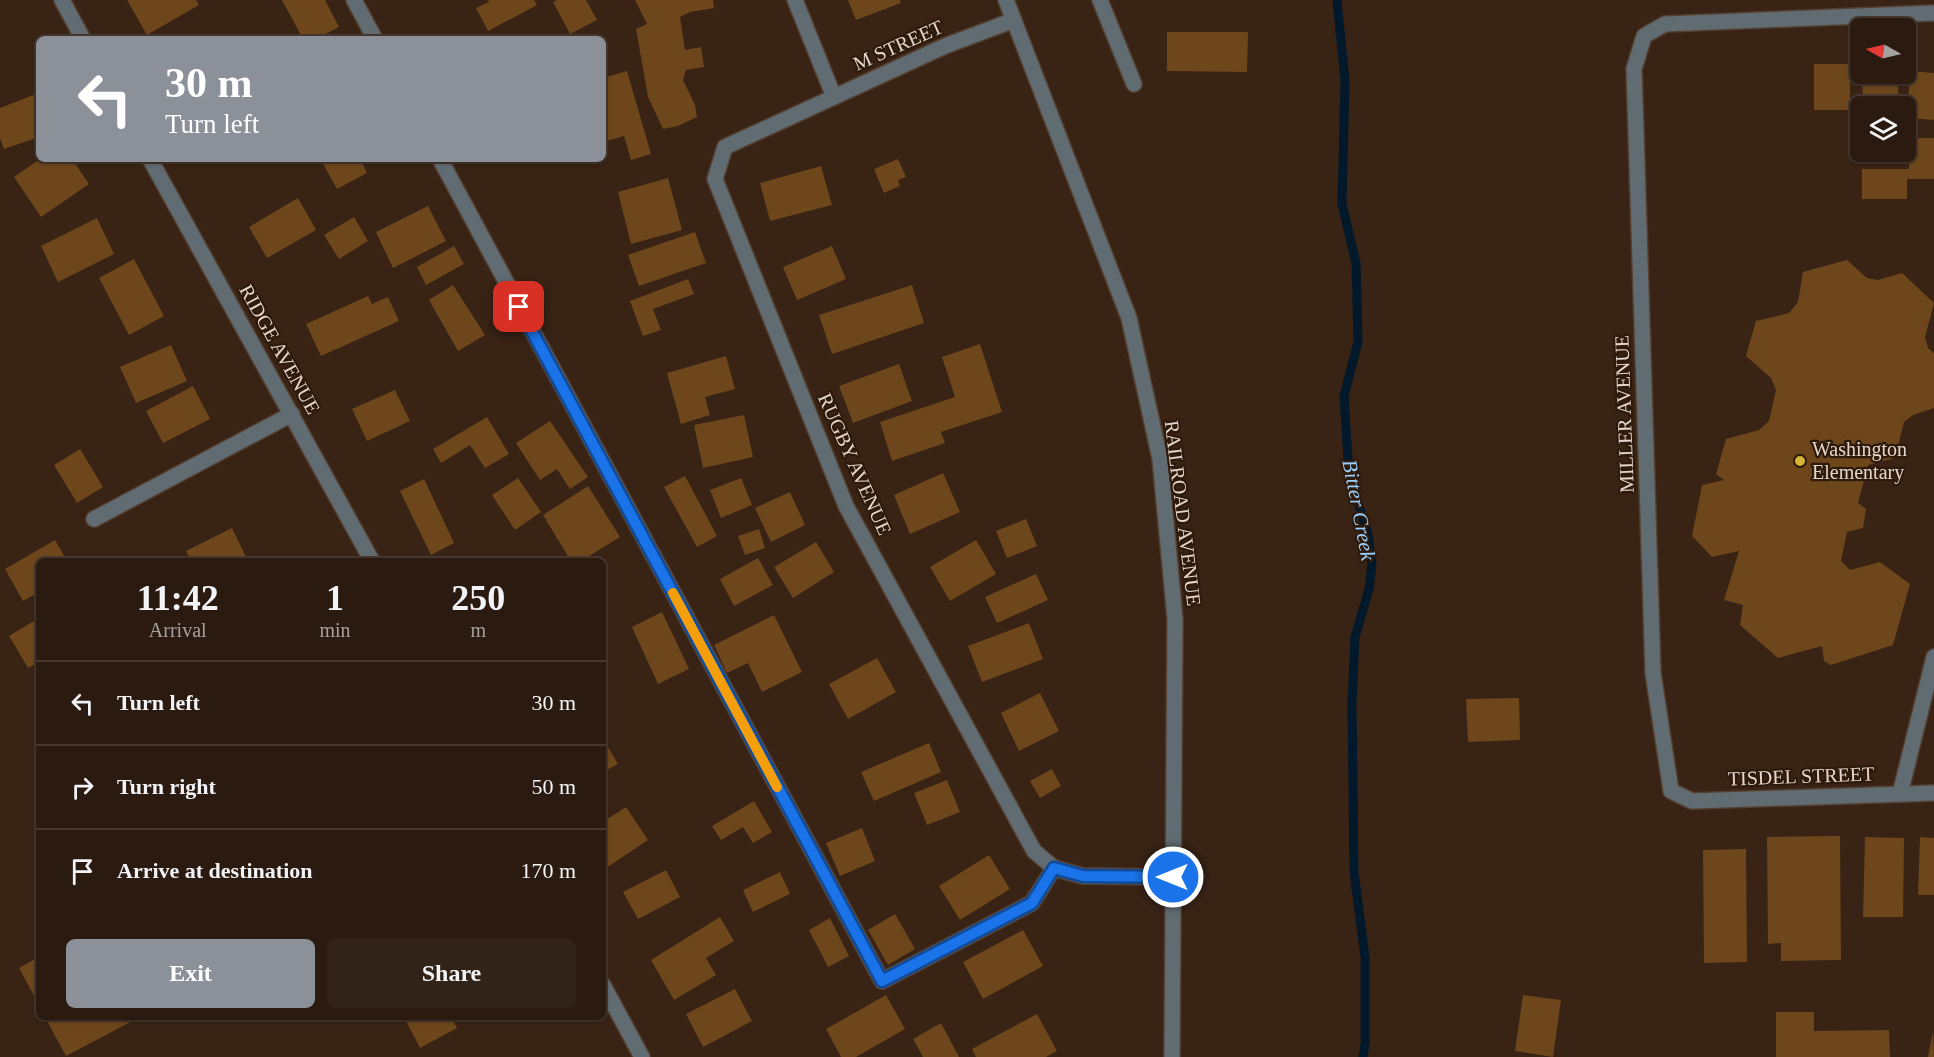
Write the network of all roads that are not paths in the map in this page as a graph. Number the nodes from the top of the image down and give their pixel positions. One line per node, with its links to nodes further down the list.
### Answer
1 (62, 0): 8 (street)
2 (354, 0): 9 (street)
3 (795, 0): 11 (street)
4 (1006, 0): 7 (street, RAILROAD AVENUE)
5 (1100, 0): 10 (street)
6 (1934, 13): 18 (street, MILLER AVENUE)
7 (1014, 20): 11 (street, M STREET); 22 (street, RAILROAD AVENUE)
8 (81, 36)
9 (373, 36)
10 (1134, 84)
11 (834, 97): 21 (street, RUGBY AVENUE)
12 (152, 162): 14 (street, RIDGE AVENUE)
13 (442, 162): 21 (street)
14 (292, 414): 15 (street); 16 (street, RIDGE AVENUE)
15 (94, 519)
16 (370, 558)
17 (1934, 657): 20 (street)
18 (1671, 791): 20 (street, TISDEL STREET)
19 (1934, 793): 20 (street, TISDEL STREET)
20 (1900, 794)
21 (1054, 868): 22 (street, RUGBY AVENUE)
22 (1173, 877): 25 (street, RAILROAD AVENUE)
23 (606, 991): 24 (street)
24 (642, 1057)
25 (1172, 1057)

